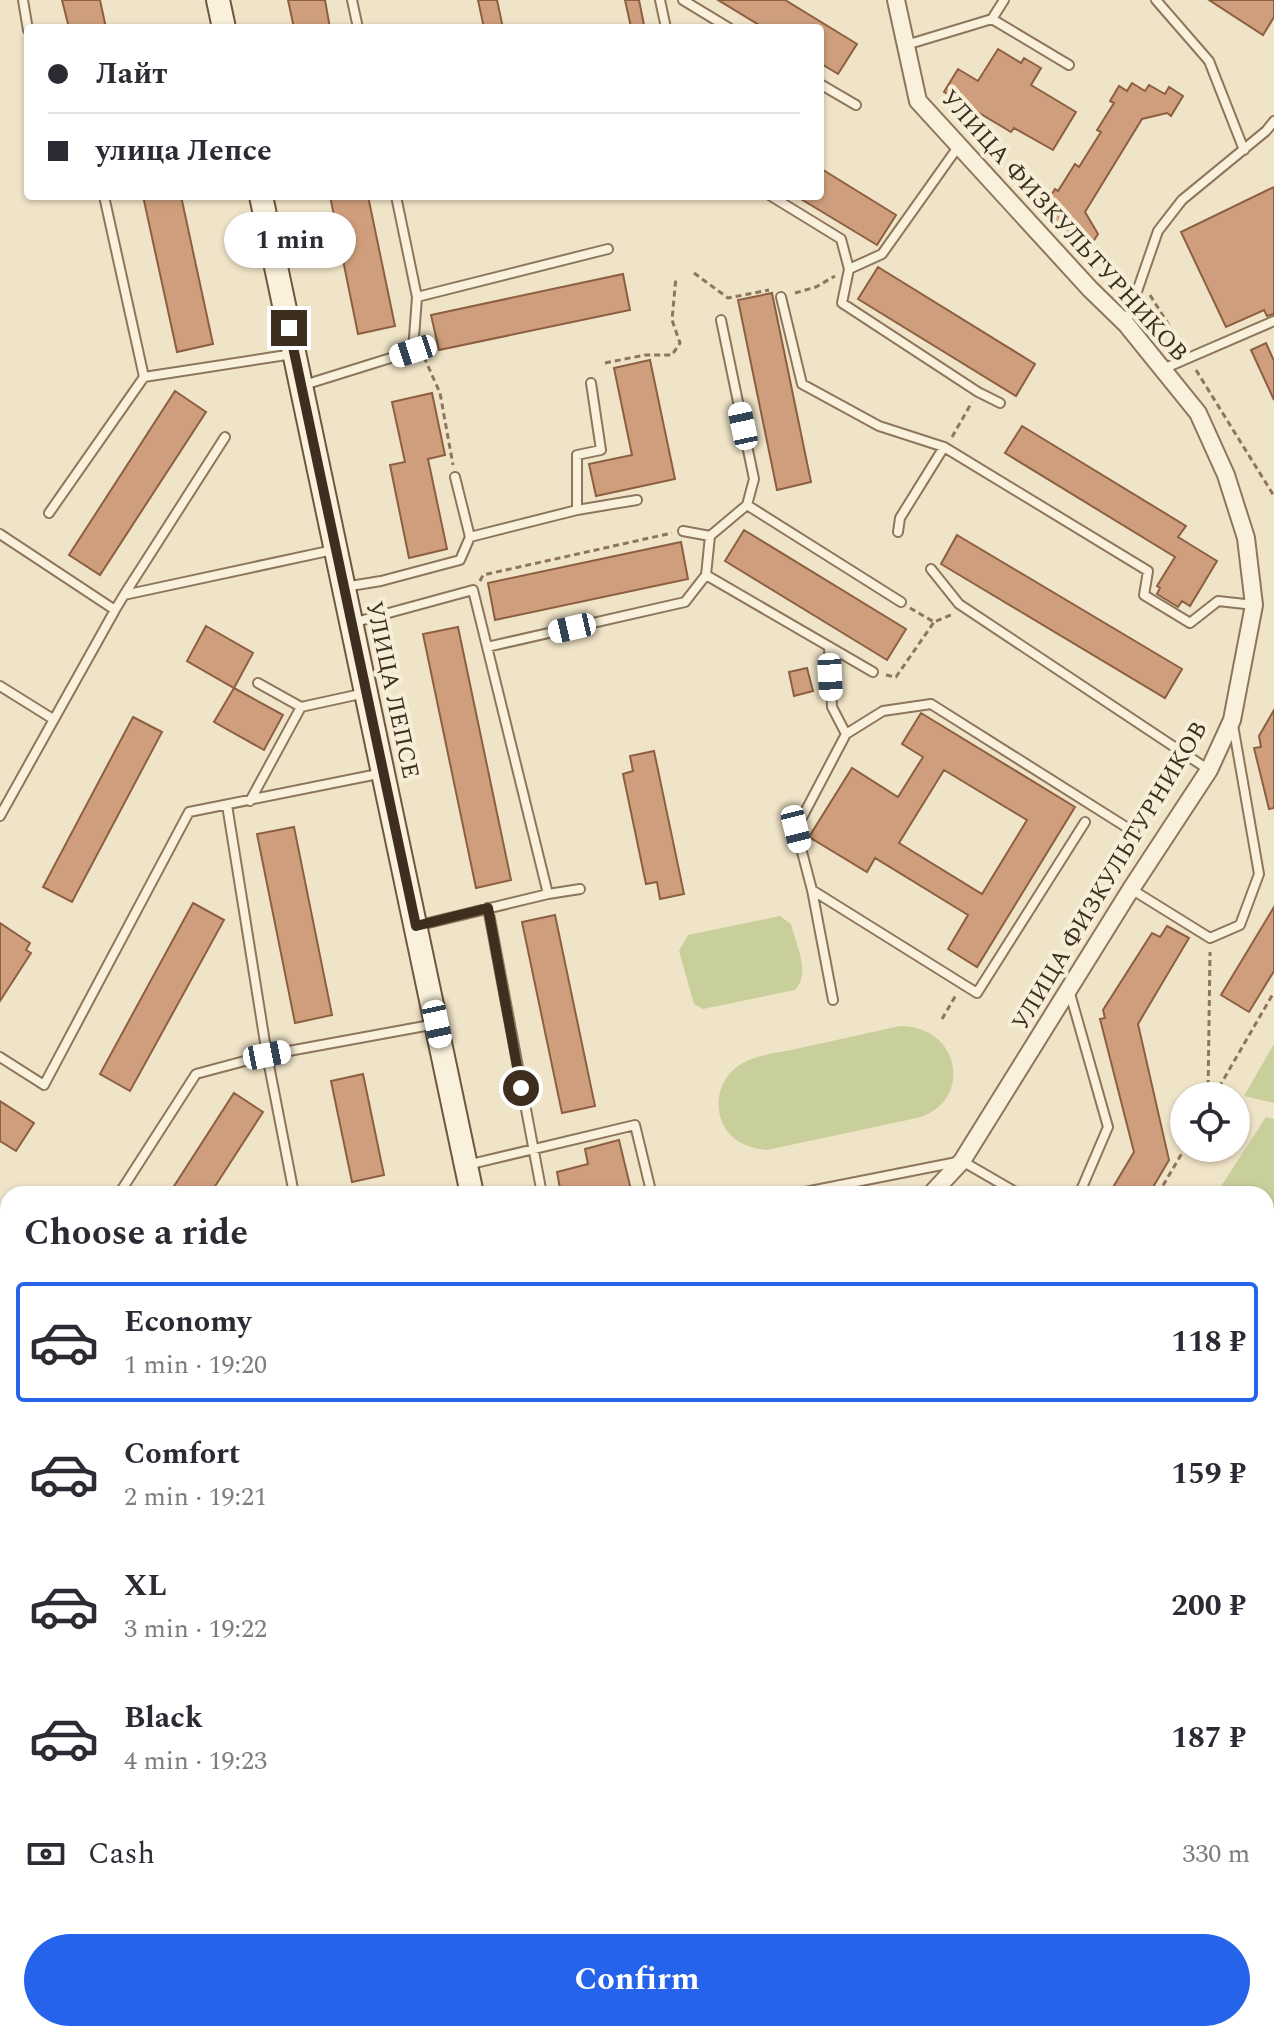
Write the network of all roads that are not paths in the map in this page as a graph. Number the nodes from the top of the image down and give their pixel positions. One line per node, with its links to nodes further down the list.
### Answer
1 (23, 0): 10 (lane)
2 (218, 0): 11 (main road)
3 (352, 0): 12 (lane)
4 (660, 0): 13 (lane)
5 (683, 0): 14 (lane)
6 (896, 0): 15 (street, УЛИЦА ФИЗКУЛЬТУРНИКОВ)
7 (1004, 0): 9 (lane)
8 (1156, 0): 21 (lane)
9 (992, 19): 15 (lane); 16 (lane)
10 (27, 24)
11 (223, 24)
12 (357, 24)
13 (665, 24)
14 (722, 24)
15 (906, 45): 20 (street, УЛИЦА ФИЗКУЛЬТУРНИКОВ)
16 (1069, 65)
17 (824, 86): 18 (lane)
18 (856, 105)
19 (1274, 121): 21 (lane)
20 (958, 147): 27 (lane); 32 (street, УЛИЦА ФИЗКУЛЬТУРНИКОВ)
21 (1244, 150): 32 (lane)
22 (105, 200): 35 (lane)
23 (262, 200): 33 (main road, УЛИЦА ЛЕПСЕ)
24 (397, 200): 28 (lane)
25 (778, 200): 27 (lane)
26 (608, 249): 28 (lane)
27 (849, 269): 38 (lane)
28 (417, 297): 37 (lane)
29 (781, 297): 40 (lane)
30 (721, 320): 43 (lane)
31 (1274, 321): 34 (lane)
32 (1126, 324): 34 (street, УЛИЦА ФИЗКУЛЬТУРНИКОВ)
33 (295, 354): 35 (lane); 37 (main road, УЛИЦА ЛЕПСЕ)
34 (1162, 369): 57 (street, УЛИЦА ФИЗКУЛЬТУРНИКОВ)
35 (144, 377): 45 (lane)
36 (591, 383): 44 (lane)
37 (301, 385): 51 (main road, УЛИЦА ЛЕПСЕ)
38 (1000, 403)
39 (225, 437): 55 (lane)
40 (944, 447): 47 (lane); 57 (lane)
41 (455, 477): 50 (lane)
42 (637, 500): 44 (lane)
43 (747, 505): 49 (lane); 56 (lane)
44 (577, 510): 50 (lane)
45 (49, 513)
46 (683, 531): 49 (lane)
47 (898, 532)
48 (0, 534): 58 (lane)
49 (710, 536): 53 (lane)
50 (470, 537): 54 (lane)
51 (335, 549): 54 (main road, УЛИЦА ЛЕПСЕ); 55 (lane)
52 (931, 569): 70 (lane)
53 (706, 575): 60 (lane); 61 (lane)
54 (344, 587): 59 (main road, УЛИЦА ЛЕПСЕ)
55 (124, 595): 58 (lane)
56 (901, 602)
57 (1254, 605): 68 (street, УЛИЦА ФИЗКУЛЬТУРНИКОВ)
58 (115, 610): 67 (lane)
59 (351, 623): 60 (lane); 65 (main road, УЛИЦА ЛЕПСЕ)
60 (487, 647): 80 (lane)
61 (829, 648): 62 (lane); 69 (lane)
62 (873, 672)
63 (258, 683): 66 (lane)
64 (0, 686): 67 (lane)
65 (366, 693): 66 (lane); 71 (main road, УЛИЦА ЛЕПСЕ)
66 (301, 707): 72 (lane)
67 (53, 719): 74 (lane)
68 (1232, 720): 70 (street, УЛИЦА ФИЗКУЛЬТУРНИКОВ); 78 (lane)
69 (846, 734): 76 (lane); 79 (lane)
70 (1209, 770): 78 (street, УЛИЦА ФИЗКУЛЬТУРНИКОВ)
71 (383, 773): 72 (lane); 82 (main road, УЛИЦА ЛЕПСЕ)
72 (250, 801): 73 (lane)
73 (227, 805): 86 (lane); 87 (lane)
74 (0, 816)
75 (1085, 822): 79 (lane)
76 (1134, 832)
77 (580, 889): 80 (lane)
78 (1131, 889): 83 (street, УЛИЦА ФИЗКУЛЬТУРНИКОВ)
79 (812, 890): 84 (lane)
80 (548, 894): 81 (lane)
81 (488, 908): 82 (lane); 88 (lane)
82 (416, 926): 85 (main road, УЛИЦА ЛЕПСЕ)
83 (1069, 990): 89 (street, УЛИЦА ФИЗКУЛЬТУРНИКОВ); 99 (lane)
84 (833, 1000)
85 (437, 1024): 86 (lane); 90 (main road, УЛИЦА ЛЕПСЕ)
86 (267, 1055): 91 (lane); 92 (lane)
87 (0, 1057)
88 (533, 1148): 90 (lane); 94 (lane); 95 (lane)
89 (962, 1161): 96 (lane); 97 (street, УЛИЦА ФИЗКУЛЬТУРНИКОВ); 98 (lane)
90 (466, 1165): 93 (main road, УЛИЦА ЛЕПСЕ)
91 (124, 1186)
92 (292, 1186)
93 (467, 1186)
94 (540, 1186)
95 (650, 1186)
96 (835, 1186)
97 (939, 1186)
98 (1005, 1186)
99 (1083, 1186)

